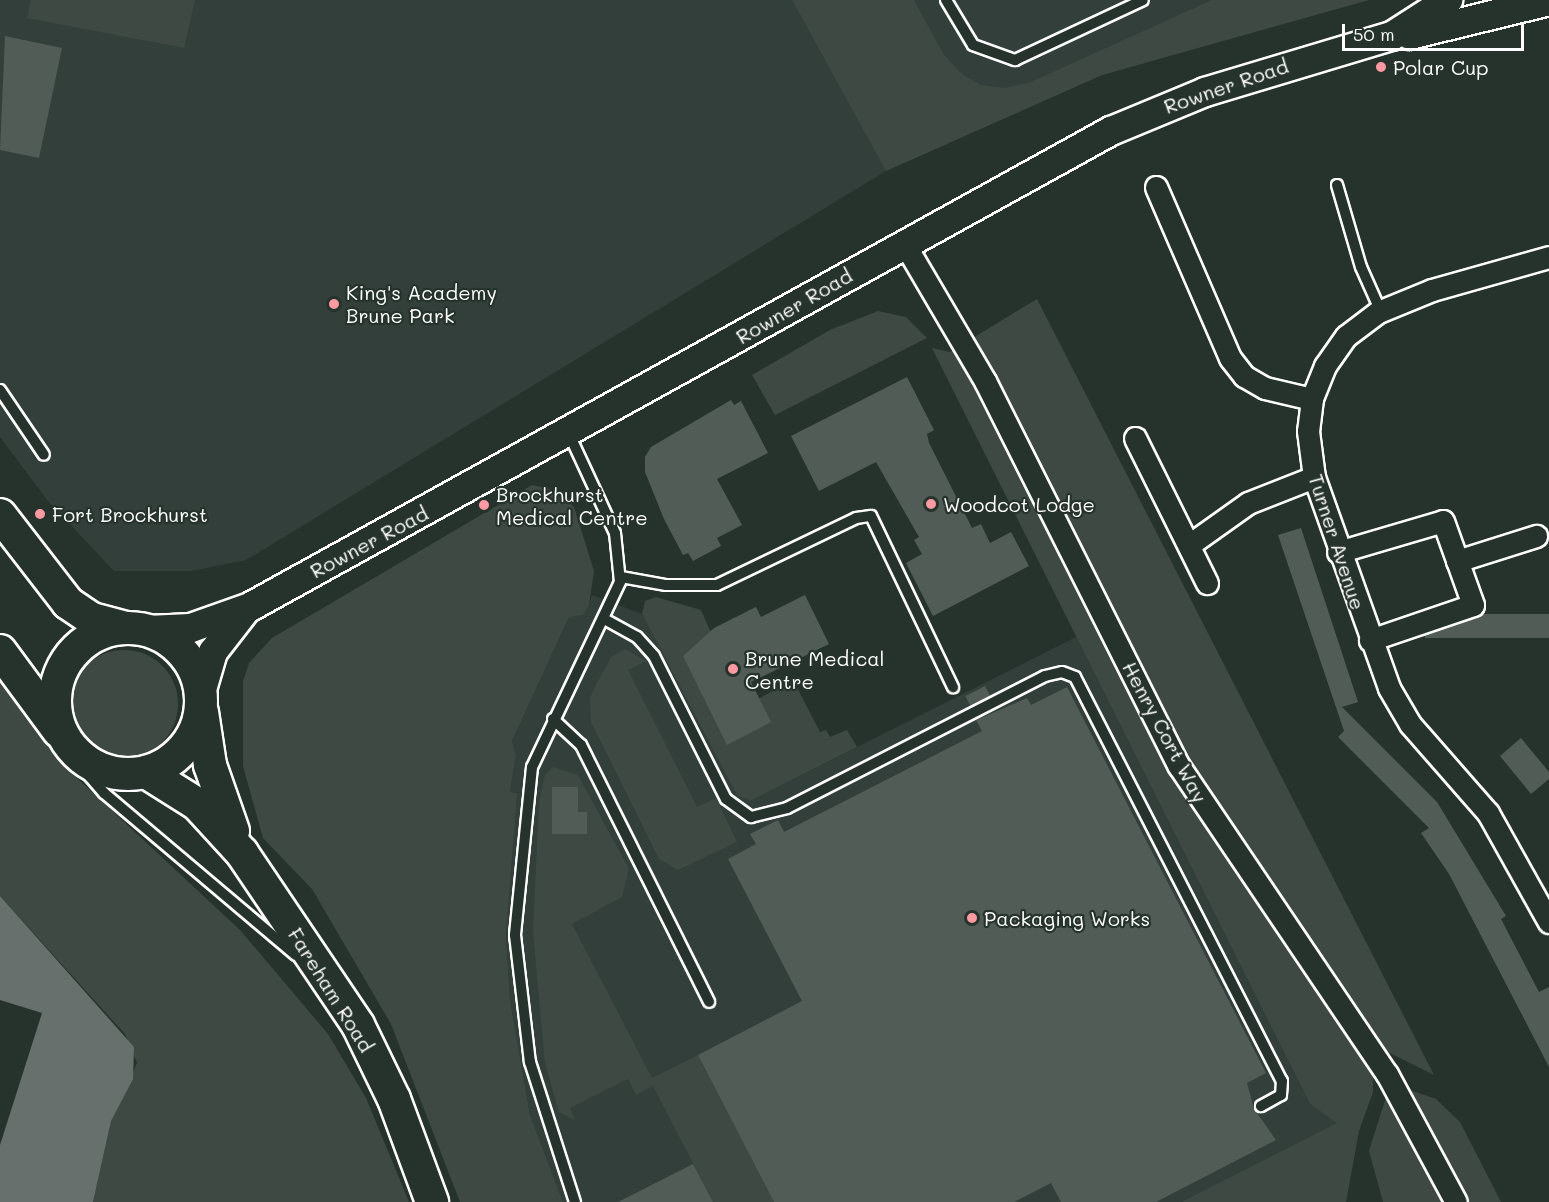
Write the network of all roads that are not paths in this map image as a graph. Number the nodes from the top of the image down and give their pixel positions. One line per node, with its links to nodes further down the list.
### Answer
1 (946, 0): 2 (lane)
2 (1143, 0)
3 (1448, 0): 6 (main road, Rowner Road)
4 (1538, 0): 5 (main road)
5 (1549, 1): 6 (main road, Rowner Road)
6 (1355, 45): 9 (main road, Rowner Road)
7 (1337, 185): 11 (lane)
8 (1156, 187): 13 (street)
9 (904, 243): 14 (main road, Rowner Road); 42 (street, Henry Cort Way)
10 (1549, 257): 11 (street, Turner Avenue)
11 (1381, 312): 13 (street, Turner Avenue)
12 (0, 390): 16 (lane)
13 (1312, 399): 17 (street, Turner Avenue)
14 (569, 434): 23 (lane); 25 (main road, Rowner Road)
15 (1135, 438): 20 (street)
16 (44, 455)
17 (1314, 477): 20 (street); 21 (street, Turner Avenue)
18 (0, 515): 27 (main road)
19 (1536, 536): 22 (street)
20 (1189, 545): 24 (street)
21 (1338, 552): 22 (street); 28 (street, Turner Avenue)
22 (1457, 561): 28 (street)
23 (621, 577): 26 (lane); 30 (lane)
24 (1207, 583)
25 (250, 607): 27 (main road, Rowner Road); 31 (main road, Rowner Road)
26 (606, 620): 32 (lane); 39 (lane)
27 (137, 629): 31 (main road); 33 (main road)
28 (1370, 640): 36 (street, Turner Avenue)
29 (6, 661): 33 (main road); 37 (lane)
30 (953, 687)
31 (201, 698): 34 (main road); 35 (main road, Fareham Road)
32 (553, 719): 38 (lane); 41 (lane)
33 (66, 742): 34 (main road)
34 (146, 772): 35 (main road, Fareham Road)
35 (242, 853): 37 (main road, Fareham Road)
36 (1549, 922)
37 (330, 984): 40 (main road, Fareham Road)
38 (709, 1002)
39 (1261, 1106)
40 (432, 1202)
41 (575, 1202)
42 (1456, 1202)

